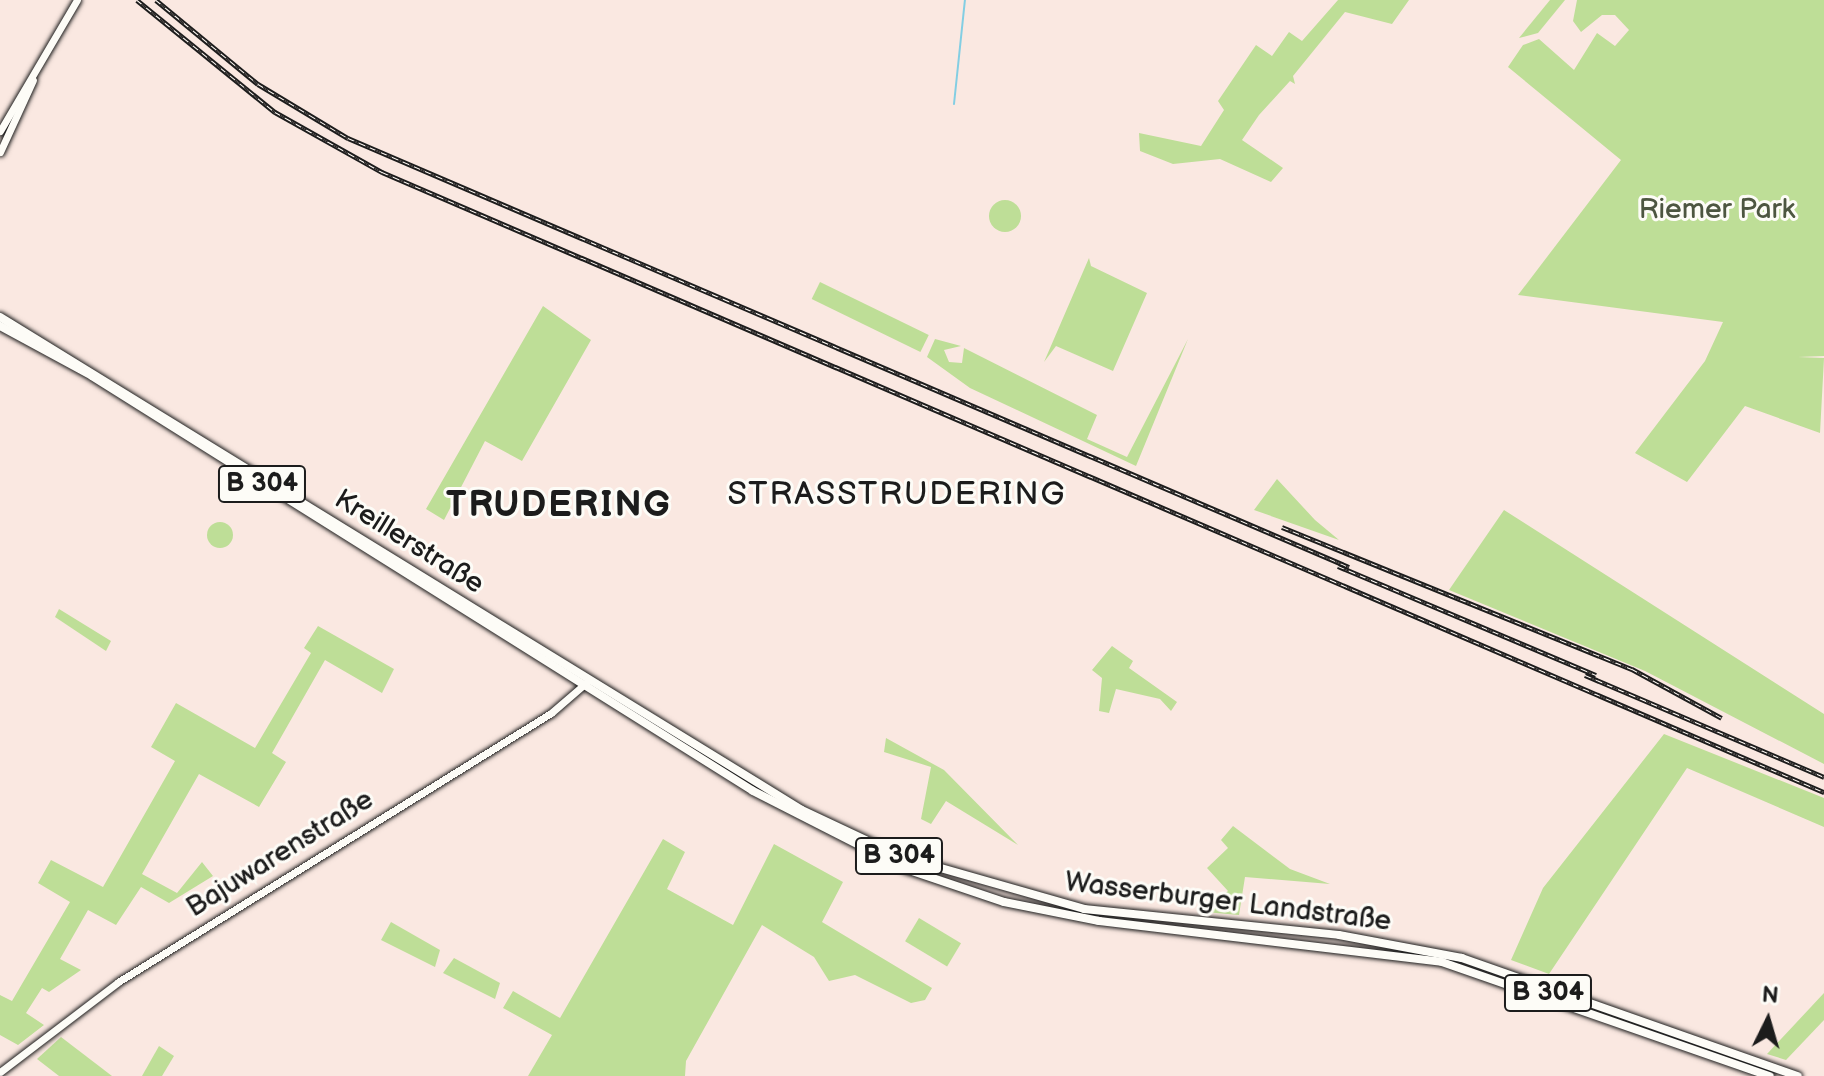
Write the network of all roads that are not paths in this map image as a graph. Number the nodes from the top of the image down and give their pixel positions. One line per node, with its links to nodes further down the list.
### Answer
1 (77, 0): 2 (main road)
2 (38, 67): 3 (main road); 4 (main road)
3 (0, 131)
4 (0, 152)
5 (0, 317): 7 (main road, Kreillerstraße / B 304)
6 (0, 326): 8 (main road, Kreillerstraße / B 304)
7 (589, 680): 8 (main road, Bajuwarenstraße); 11 (main road, Wasserburger Landstraße / B 304)
8 (581, 688): 9 (main road, Bajuwarenstraße); 10 (main road, Wasserburger Landstraße / B 304)
9 (0, 1072)
10 (1770, 1076)
11 (1798, 1076)

